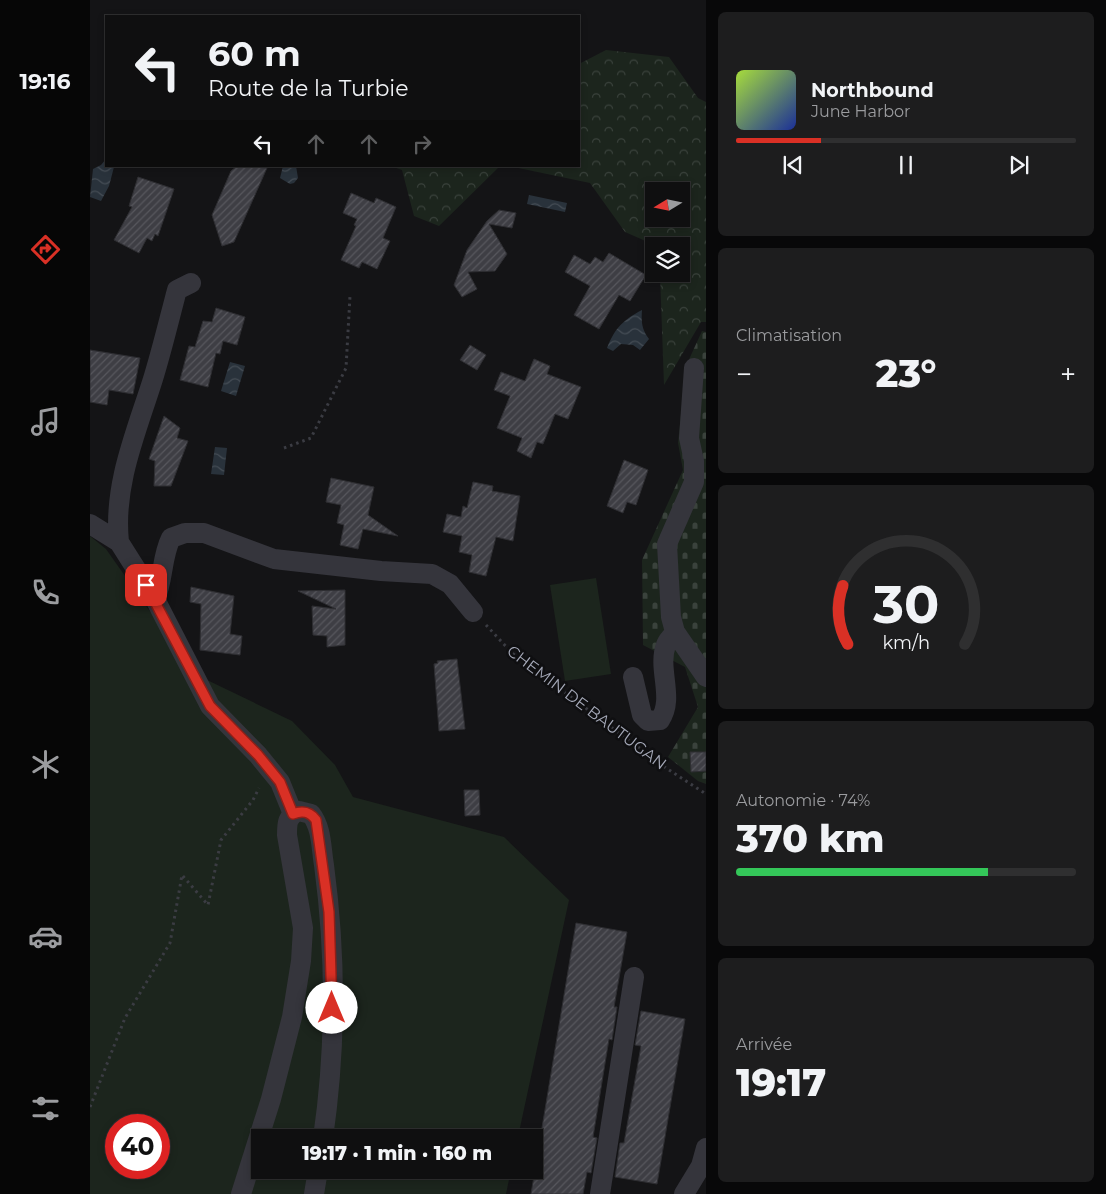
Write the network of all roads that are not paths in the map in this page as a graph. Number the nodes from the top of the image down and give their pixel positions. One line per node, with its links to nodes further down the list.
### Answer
1 (191, 283): 4 (street)
2 (694, 368): 7 (street)
3 (90, 524): 4 (street)
4 (119, 542): 5 (street)
5 (155, 599): 6 (street); 10 (street)
6 (473, 612)
7 (676, 632): 8 (street); 9 (street)
8 (633, 677)
9 (706, 677)
10 (293, 814): 12 (street); 15 (street)
11 (634, 977): 17 (street)
12 (325, 1129)
13 (706, 1148): 18 (street)
14 (316, 1179): 16 (street)
15 (241, 1194)
16 (314, 1194)
17 (600, 1194)
18 (684, 1194)

